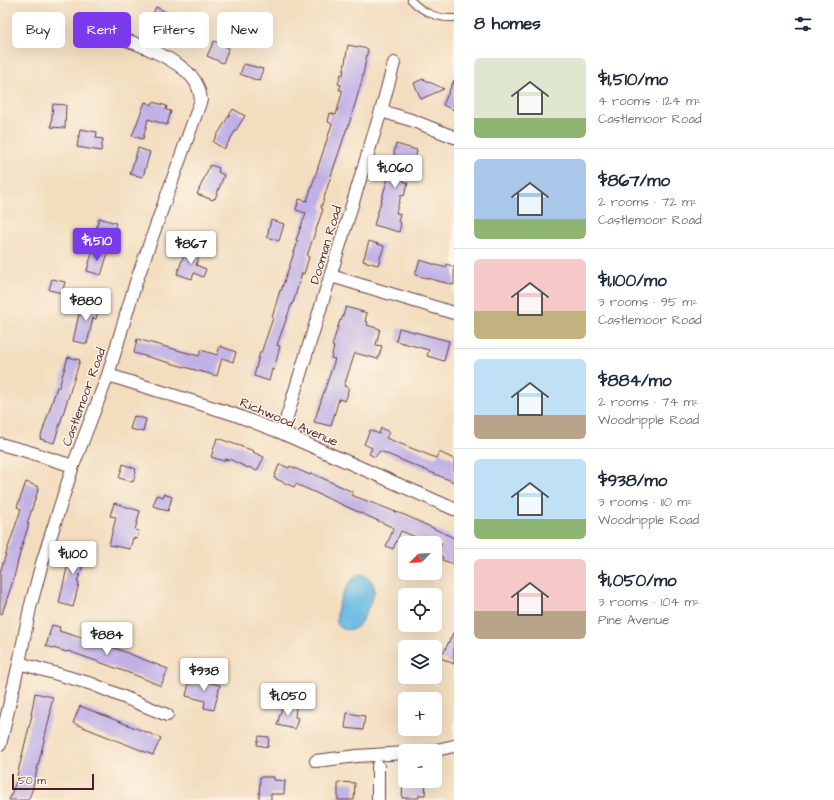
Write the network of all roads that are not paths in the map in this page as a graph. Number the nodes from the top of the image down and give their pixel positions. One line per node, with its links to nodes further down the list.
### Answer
1 (411, 0): 2 (lane)
2 (454, 18)
3 (131, 41): 9 (street, Castlemoor Road)
4 (394, 63): 5 (street, Dooman Road)
5 (382, 111): 6 (street); 7 (street, Dooman Road)
6 (454, 137)
7 (332, 276): 8 (street); 10 (street, Dooman Road)
8 (454, 313)
9 (108, 375): 10 (street, Richwood Avenue); 12 (street, Castlemoor Road)
10 (282, 433): 13 (street, Richwood Avenue)
11 (0, 444): 12 (street)
12 (73, 466): 14 (street, Castlemoor Road)
13 (454, 509)
14 (19, 663): 15 (street); 16 (street, Castlemoor Road)
15 (167, 715)
16 (0, 745)
17 (454, 746): 18 (street)
18 (442, 749)
19 (398, 753): 20 (street)
20 (316, 761)
21 (378, 766): 22 (street)
22 (378, 800)

